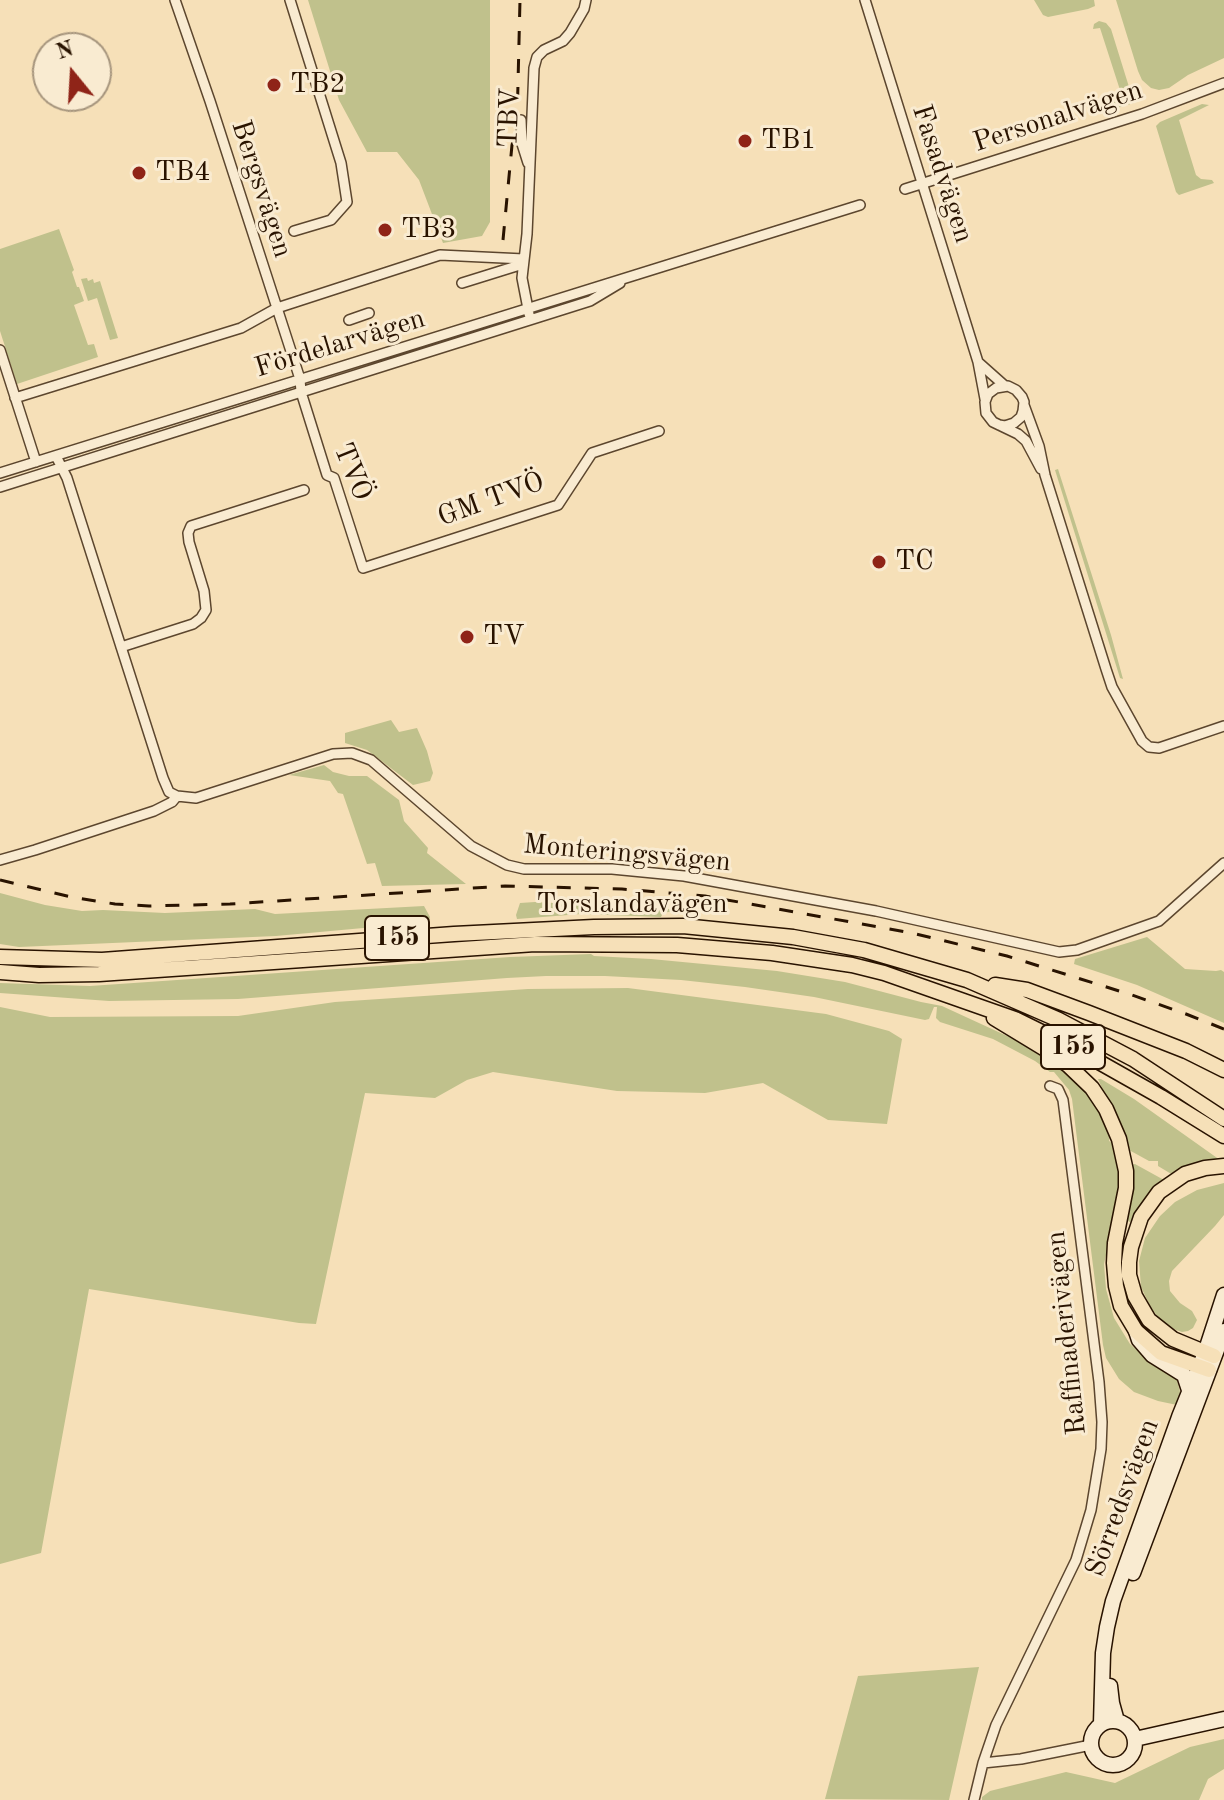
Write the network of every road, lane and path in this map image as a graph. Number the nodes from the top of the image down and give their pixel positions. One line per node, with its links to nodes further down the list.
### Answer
1 (175, 0): 15 (street, Bergsvägen)
2 (290, 0): 11 (street)
3 (586, 0): 7 (street, TBV)
4 (865, 0): 8 (street, Fasadvägen)
5 (1224, 83): 8 (street, Personalvägen)
6 (521, 120): 7 (street)
7 (530, 183): 12 (street, TBV)
8 (921, 184): 9 (street, Personalvägen); 21 (street, Fasadvägen)
9 (905, 189)
10 (860, 205): 13 (street, Fördelarvägen)
11 (294, 231)
12 (523, 262): 14 (street); 15 (street); 16 (street, TBV)
13 (637, 273): 16 (street, Fördelarvägen); 18 (street, Fördelarvägen)
14 (462, 283)
15 (277, 308): 22 (street, Bergsvägen); 25 (street)
16 (527, 308): 18 (street, TBV); 22 (street, Fördelarvägen)
17 (369, 313): 19 (street)
18 (531, 319): 24 (street, Fördelarvägen)
19 (349, 320)
20 (0, 350): 25 (street)
21 (978, 362): 23 (street, Fasadvägen); 26 (street, Fasadvägen)
22 (300, 379): 24 (street, Bergsvägen); 31 (street, Fördelarvägen)
23 (1005, 386): 26 (street); 27 (street, Fasadvägen)
24 (301, 392): 31 (street, Fördelarvägen); 36 (street, TVÖ)
25 (15, 398): 30 (street)
26 (985, 399): 28 (street, Fasadvägen)
27 (1024, 405): 28 (street); 32 (street, Fasadvägen)
28 (999, 425): 32 (street, Fasadvägen)
29 (659, 431): 36 (street, GM TVÖ)
30 (36, 462): 31 (street); 33 (street)
31 (61, 464): 33 (street); 34 (street); 37 (street)
32 (1045, 475): 38 (street, Fasadvägen)
33 (0, 476)
34 (0, 490)
35 (304, 490): 37 (street)
36 (363, 568)
37 (121, 647): 39 (street)
38 (1224, 726)
39 (177, 796): 40 (street); 41 (street, Monteringsvägen)
40 (0, 860)
41 (1224, 863)
42 (0, 957): 44 (main road, Torslandavägen / 155)
43 (0, 972): 45 (main road, Torslandavägen / 155)
44 (967, 980): 46 (main road); 48 (main road, Torslandavägen / 155)
45 (962, 999): 49 (main road, Torslandavägen / 155); 52 (main road)
46 (1224, 1070)
47 (1050, 1086): 61 (street, Raffinaderivägen)
48 (1224, 1119)
49 (1224, 1136)
50 (1224, 1166): 54 (main road)
51 (1224, 1295): 54 (street, Sörredsvägen)
52 (1136, 1331): 54 (main road); 55 (street)
53 (1224, 1331): 54 (street, Sörredsvägen)
54 (1207, 1362): 55 (street, Sörredsvägen); 57 (street, Sörredsvägen)
55 (1190, 1393): 58 (street, Sörredsvägen)
56 (1224, 1719): 59 (street)
57 (1117, 1721): 58 (street); 59 (street)
58 (1101, 1724): 60 (street)
59 (1135, 1739): 60 (street)
60 (1091, 1745): 61 (street)
61 (983, 1763): 62 (street, Raffinaderivägen)
62 (974, 1800)

